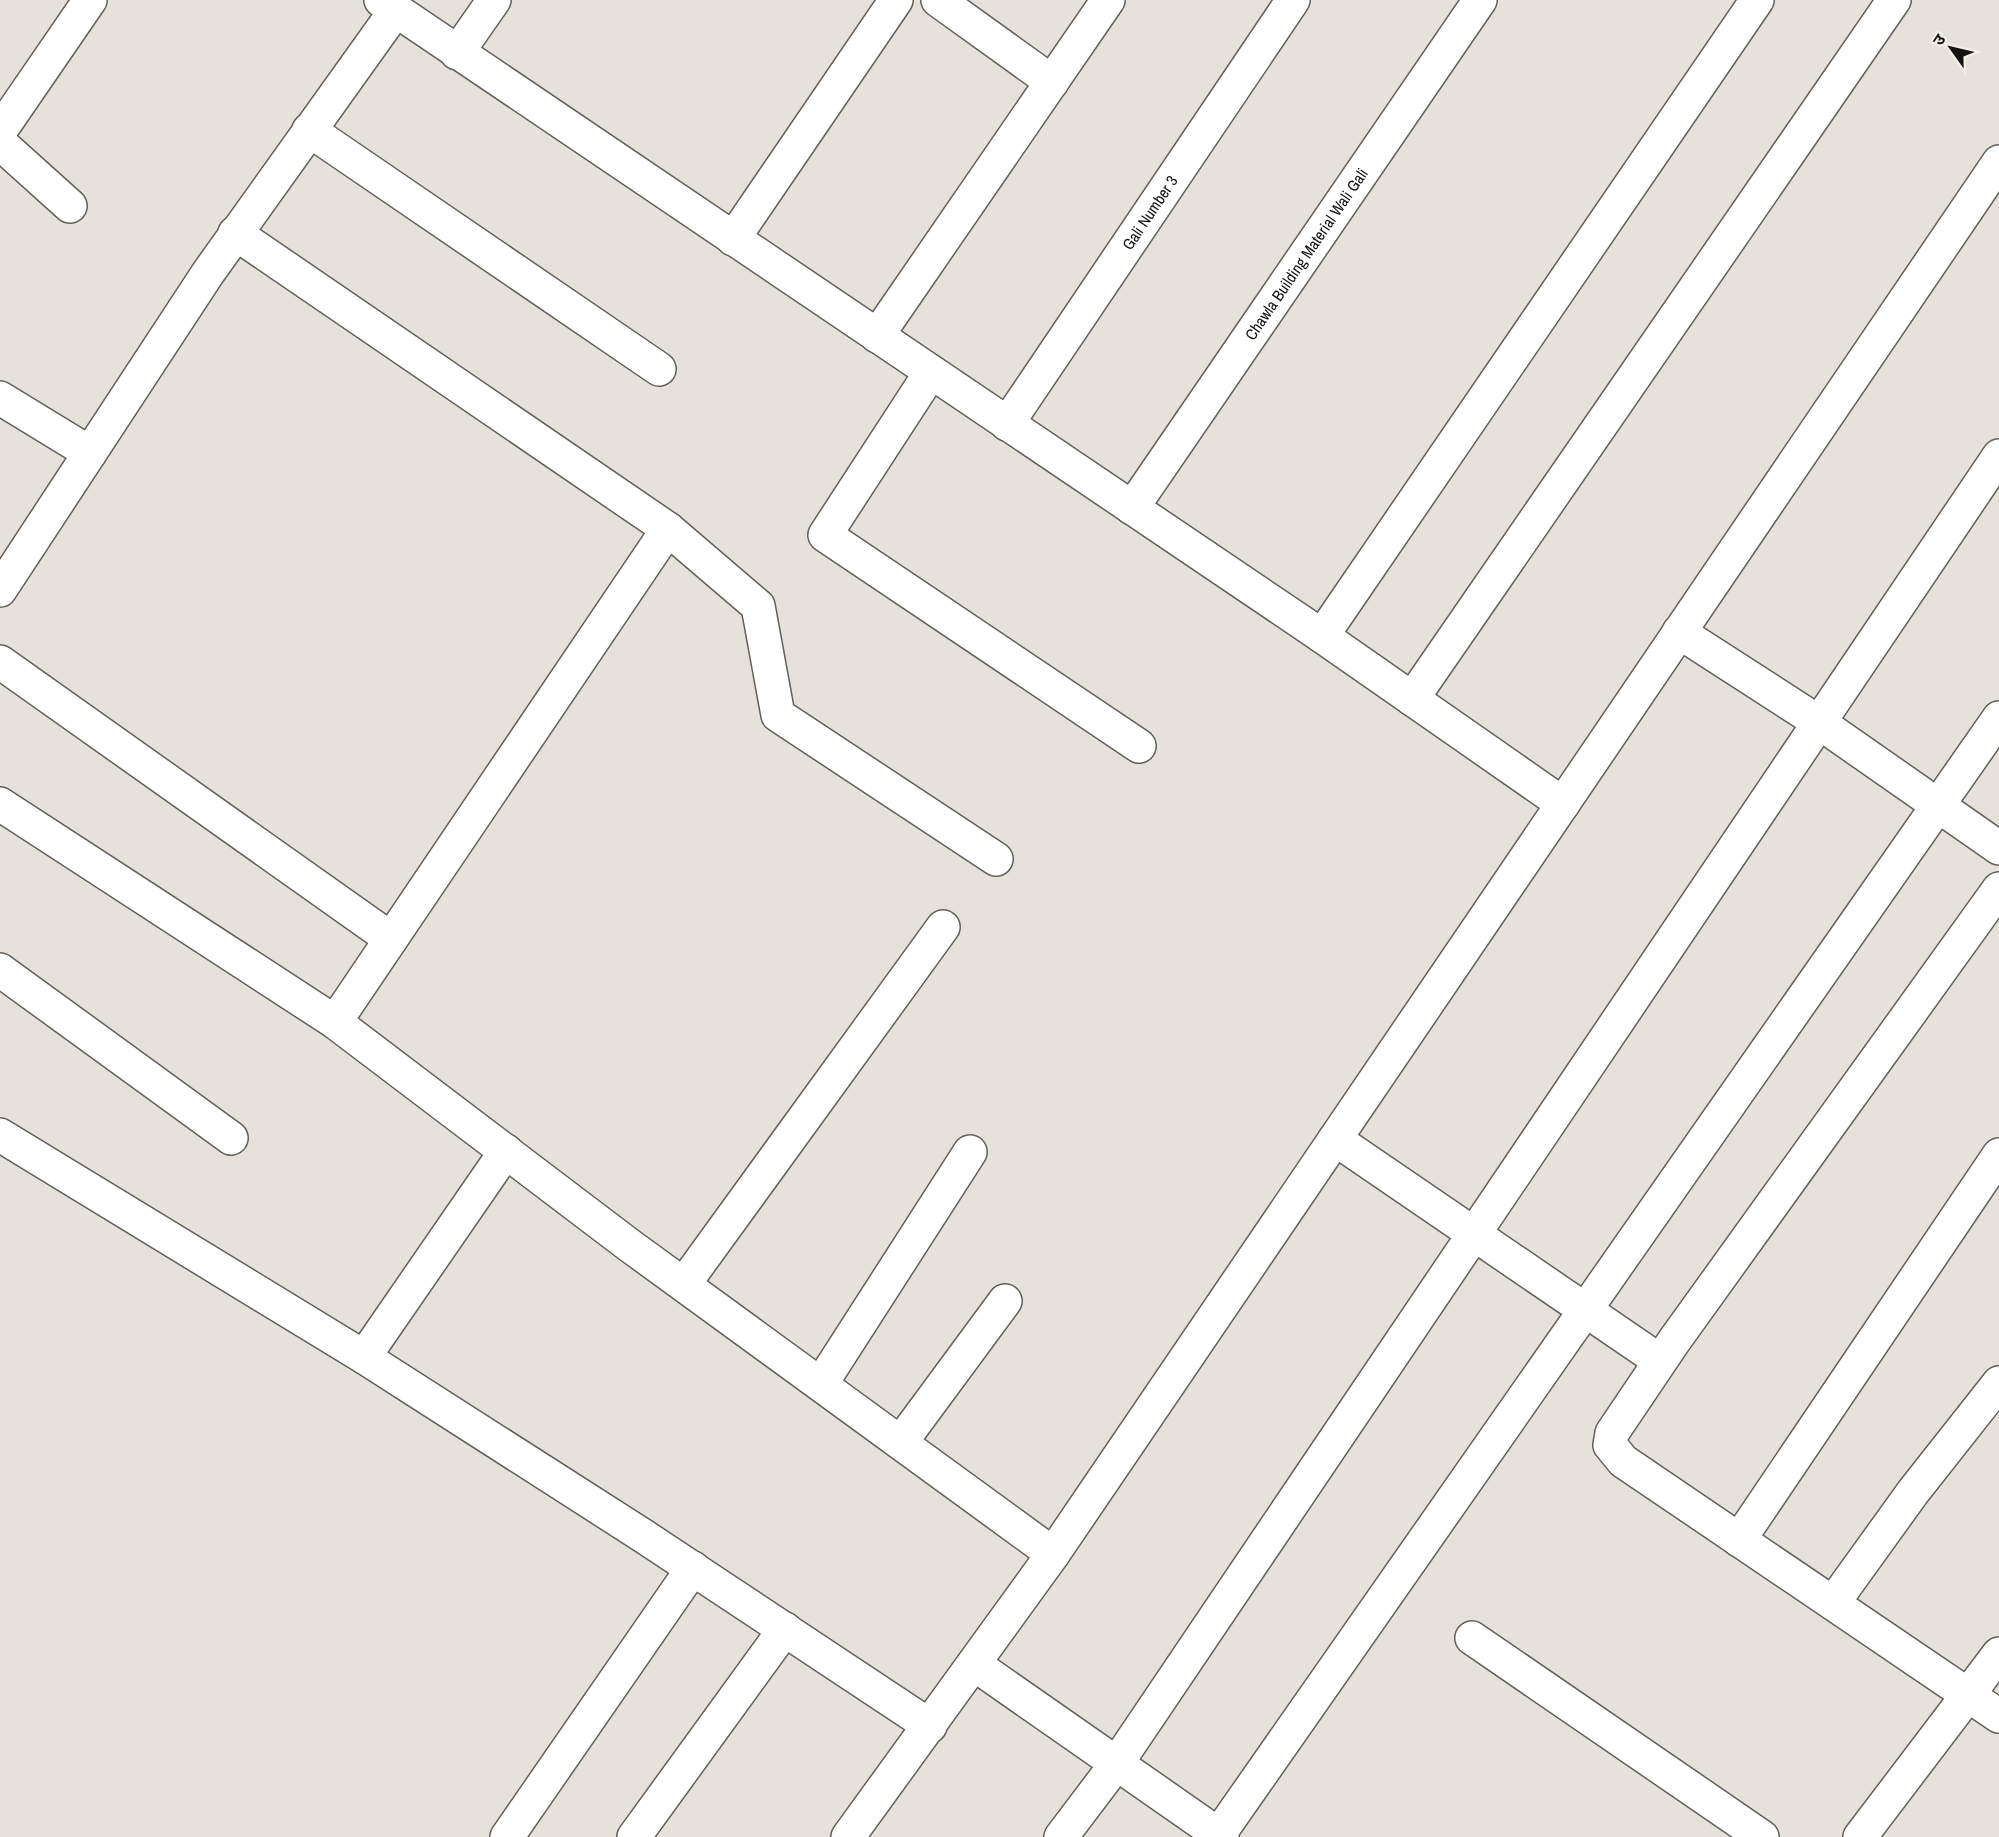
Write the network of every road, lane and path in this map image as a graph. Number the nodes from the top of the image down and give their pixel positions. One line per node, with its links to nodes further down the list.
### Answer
1 (90, 0): 14 (street)
2 (494, 0): 11 (street)
3 (896, 0): 19 (street)
4 (938, 0): 12 (street)
5 (1108, 0): 12 (street)
6 (1293, 0): 24 (street, Gali Number 3)
7 (1480, 0): 27 (street, Chawla Building Material Wali Gali)
8 (1756, 0): 31 (street)
9 (1894, 0): 33 (street)
10 (389, 5): 11 (street); 13 (street)
11 (457, 53): 19 (street)
12 (1052, 82): 20 (street)
13 (309, 130): 18 (street); 21 (street)
14 (0, 131)
15 (0, 143): 17 (street)
16 (1999, 162): 30 (street)
17 (70, 206)
18 (235, 233): 25 (street); 28 (street)
19 (733, 239): 20 (street)
20 (877, 336): 22 (street)
21 (659, 369)
22 (931, 372): 24 (street); 36 (street)
23 (0, 398): 25 (street)
24 (1007, 424): 27 (street)
25 (90, 453): 29 (street)
26 (1999, 456): 35 (street)
27 (1132, 508): 31 (street)
28 (668, 529): 41 (street); 44 (street)
29 (1, 586)
30 (1679, 632): 35 (street); 38 (street)
31 (1322, 636): 33 (street)
32 (0, 662): 44 (street)
33 (1412, 699): 38 (street)
34 (1999, 718): 39 (street)
35 (1820, 723): 39 (street); 53 (street)
36 (1138, 746)
37 (0, 804): 46 (street)
38 (1563, 804): 49 (street)
39 (1940, 805): 40 (street); 56 (street)
40 (1999, 848)
41 (996, 859)
42 (1999, 890): 58 (street)
43 (943, 927): 54 (street)
44 (391, 939): 46 (street)
45 (0, 970): 48 (street)
46 (334, 1022): 50 (street)
47 (0, 1134): 57 (street)
48 (231, 1138)
49 (1335, 1139): 53 (street); 63 (street)
50 (506, 1151): 54 (street); 57 (street)
51 (970, 1152): 60 (street)
52 (1999, 1155): 62 (street)
53 (1475, 1234): 56 (street); 73 (street)
54 (684, 1284): 60 (street)
55 (1005, 1301): 61 (street)
56 (1586, 1310): 58 (street); 74 (street)
57 (364, 1357): 64 (street)
58 (1660, 1361): 62 (street)
59 (1999, 1383): 65 (street)
60 (821, 1384): 61 (street)
61 (901, 1442): 63 (street)
62 (1739, 1540): 65 (street)
63 (1053, 1554): 69 (street)
64 (693, 1568): 66 (street); 75 (street)
65 (1833, 1603): 70 (street)
66 (785, 1629): 72 (street); 76 (street)
67 (1472, 1638): 79 (street)
68 (1999, 1654): 70 (street)
69 (974, 1664): 72 (street); 73 (street)
70 (1968, 1695): 71 (street); 80 (street)
71 (1999, 1716)
72 (930, 1726): 77 (street)
73 (1117, 1763): 74 (street); 78 (street)
74 (1219, 1836)
75 (507, 1837)
76 (634, 1837)
77 (848, 1837)
78 (1061, 1837)
79 (1762, 1837)
80 (1860, 1837)

